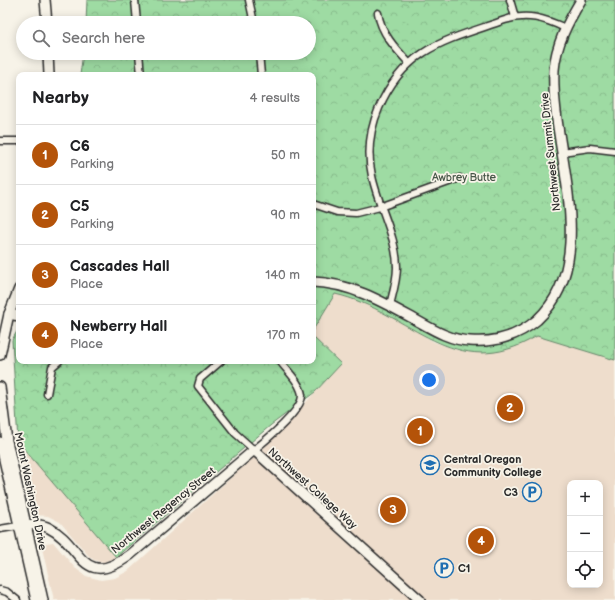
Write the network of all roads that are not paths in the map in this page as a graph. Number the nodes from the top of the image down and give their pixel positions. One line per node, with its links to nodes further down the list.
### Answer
1 (46, 0): 7 (street)
2 (135, 0): 8 (street)
3 (249, 0): 9 (street)
4 (510, 0): 10 (street)
5 (581, 0): 11 (street, Northwest Summit Drive)
6 (378, 13): 15 (street)
7 (47, 16)
8 (136, 16)
9 (252, 16)
10 (515, 17): 11 (street); 15 (street)
11 (565, 28): 22 (street, Northwest Summit Drive)
12 (48, 60): 16 (street)
13 (140, 60): 17 (street)
14 (260, 60): 18 (street)
15 (409, 63): 25 (street)
16 (49, 72)
17 (141, 72)
18 (261, 72)
19 (0, 140): 20 (street)
20 (16, 141)
21 (615, 151): 22 (street)
22 (562, 152): 28 (street, Northwest Summit Drive)
23 (460, 178): 25 (street)
24 (316, 205): 25 (street)
25 (380, 207): 28 (street)
26 (316, 283): 28 (street, Northwest Summit Drive)
27 (16, 296): 29 (street)
28 (390, 306)
29 (9, 314): 30 (street); 31 (street)
30 (16, 315)
31 (0, 355)
32 (56, 364): 36 (street)
33 (218, 364): 38 (street, Northwest College Way)
34 (282, 364): 38 (street)
35 (0, 387): 39 (street, Mount Washington Drive)
36 (47, 394)
37 (0, 442): 39 (street, Mount Washington Drive)
38 (254, 450): 39 (street, Northwest Regency Street); 45 (street, Northwest College Way)
39 (23, 526): 40 (street, Northwest Regency Street); 43 (street, Mount Washington Drive); 44 (street, Mount Washington Drive)
40 (0, 528)
41 (0, 590): 42 (street)
42 (17, 600)
43 (36, 600)
44 (43, 600)
45 (420, 600)

